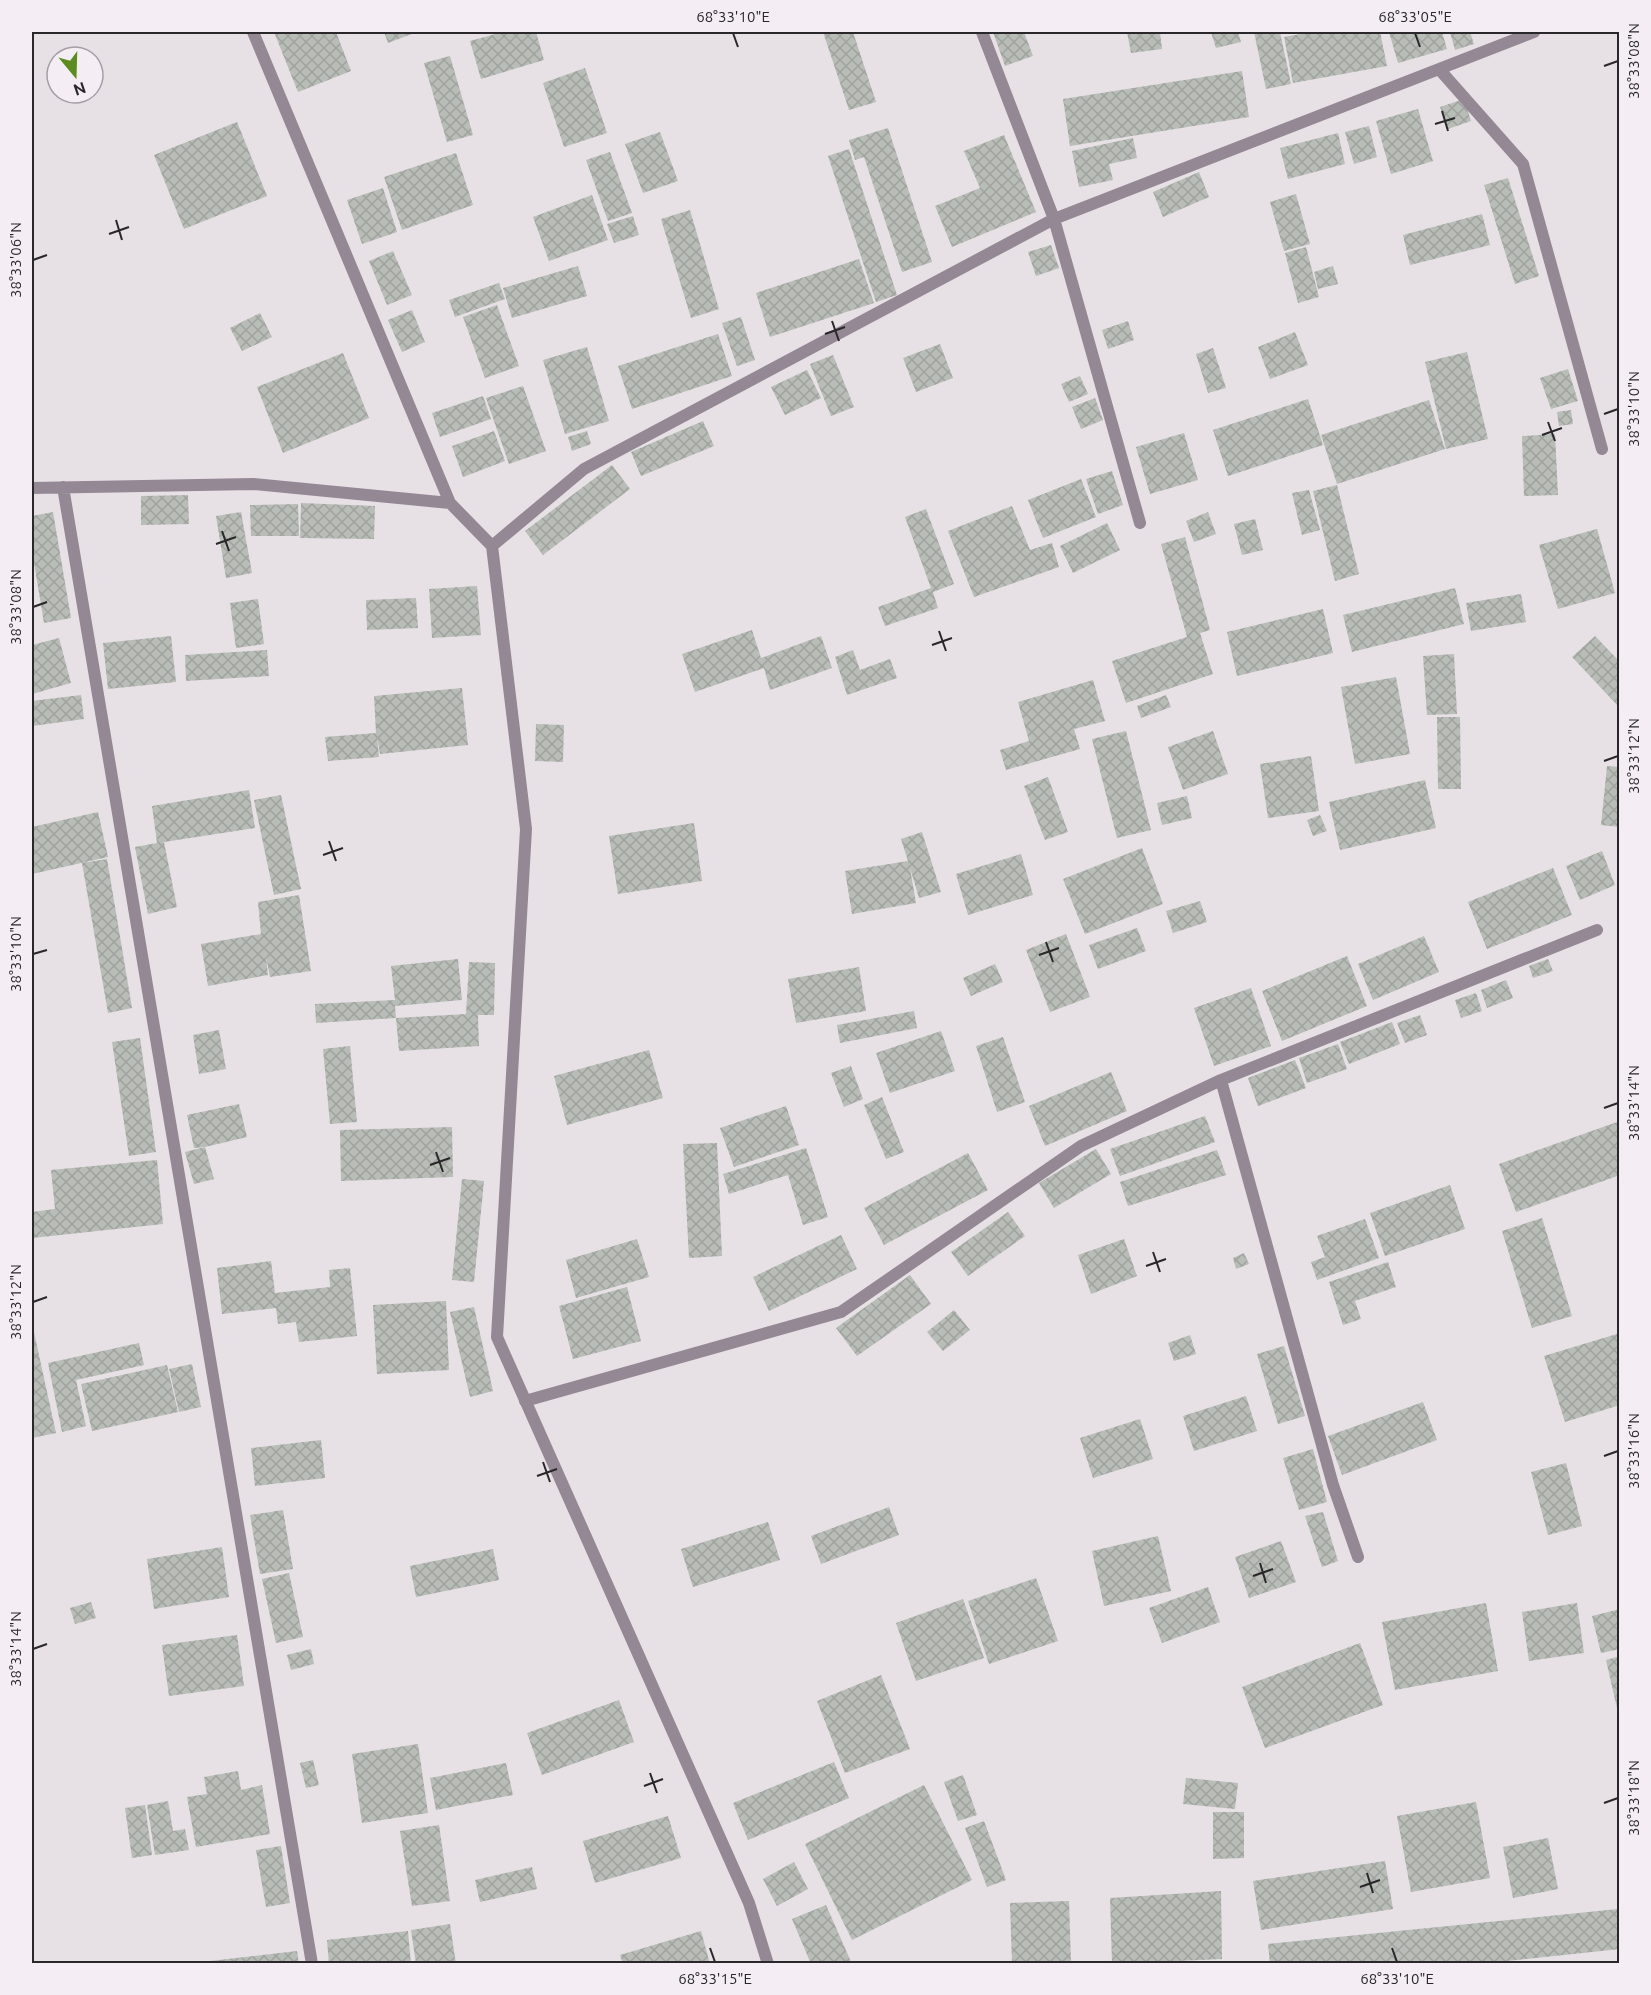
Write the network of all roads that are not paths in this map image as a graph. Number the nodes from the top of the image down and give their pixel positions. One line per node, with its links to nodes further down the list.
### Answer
1 (253, 32): 9 (street)
2 (982, 32): 5 (street)
3 (1534, 32): 4 (street)
4 (1439, 69): 5 (street); 6 (street)
5 (1054, 219): 10 (street); 11 (street)
6 (1602, 449)
7 (63, 487): 8 (street); 9 (street); 16 (street)
8 (32, 488)
9 (450, 503): 11 (street)
10 (1140, 523)
11 (492, 546): 14 (street)
12 (1598, 930): 13 (street)
13 (1221, 1080): 14 (street); 15 (street)
14 (525, 1401): 17 (street)
15 (1358, 1557)
16 (312, 1964)
17 (768, 1964)

